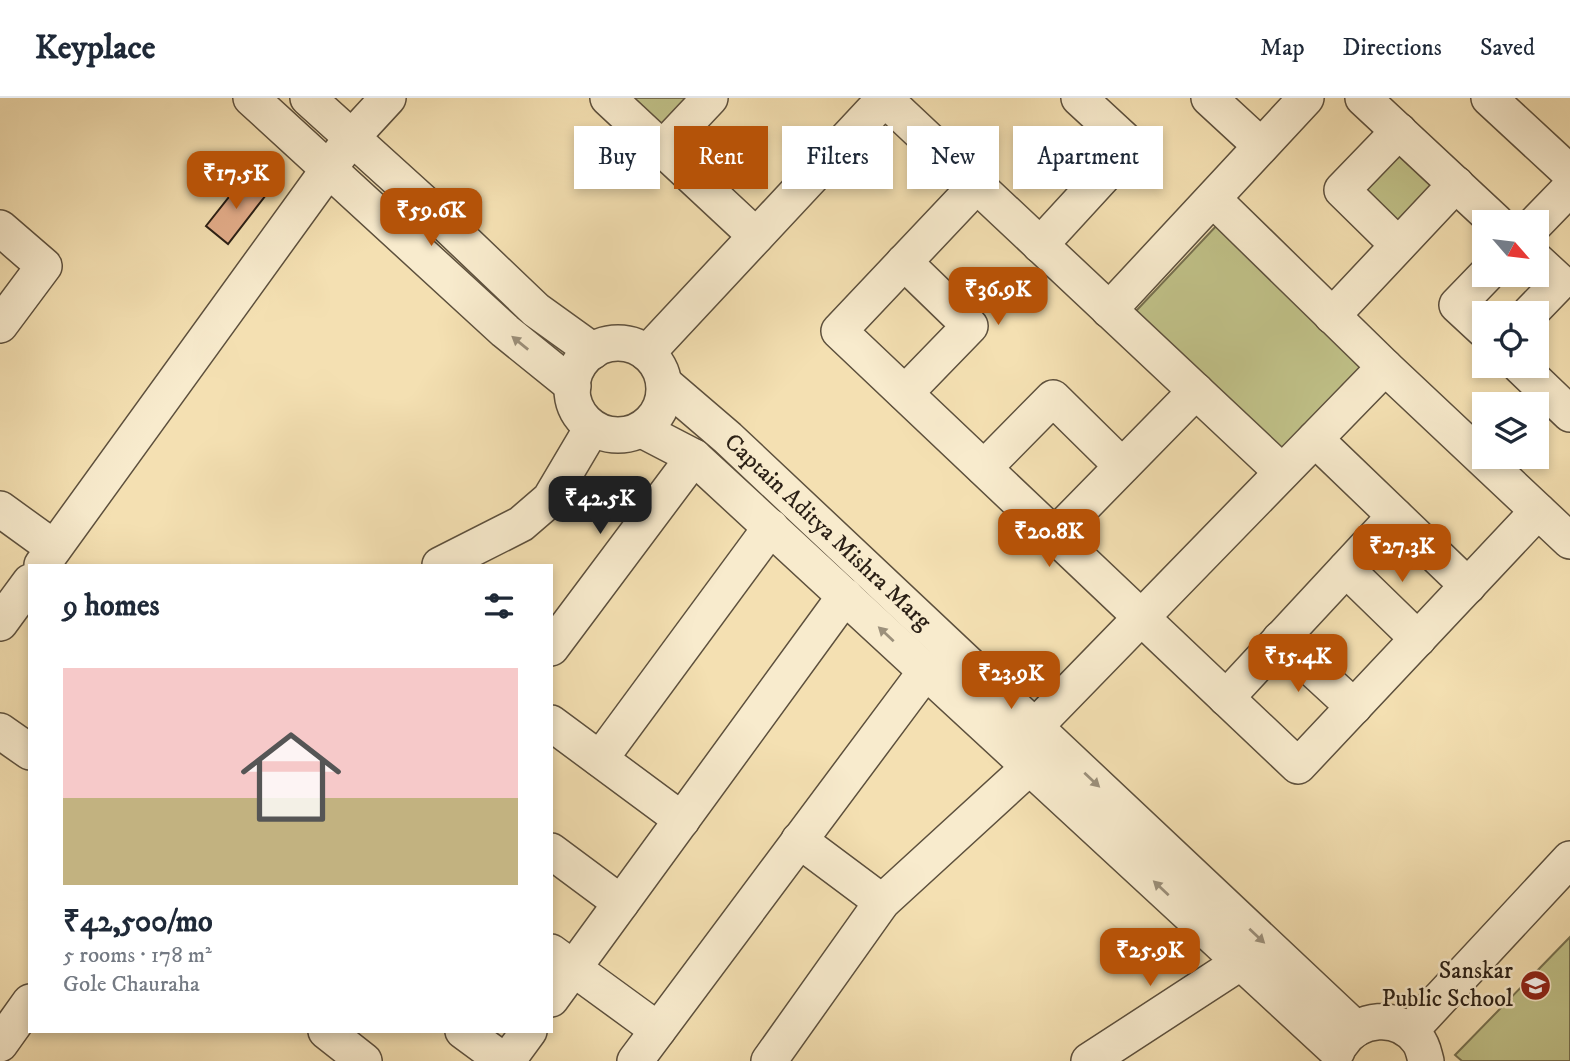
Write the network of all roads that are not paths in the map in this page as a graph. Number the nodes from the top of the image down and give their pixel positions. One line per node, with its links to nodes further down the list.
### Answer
1 (251, 98): 17 (street)
2 (308, 98): 14 (street)
3 (388, 98): 14 (street)
4 (608, 98): 16 (street)
5 (710, 98): 16 (street)
6 (885, 98): 12 (street); 27 (street)
7 (1079, 98): 28 (street)
8 (1209, 98): 15 (street)
9 (1306, 98): 15 (street)
10 (1363, 98): 13 (street)
11 (1489, 98): 18 (street)
12 (914, 126)
13 (1399, 131): 19 (street); 29 (street)
14 (352, 137): 17 (street); 38 (street)
15 (1261, 146): 23 (street)
16 (662, 149): 27 (street)
17 (328, 169): 43 (street, one-way to 17); 62 (street)
18 (1570, 173)
19 (1456, 184): 24 (street); 29 (street)
20 (1570, 188): 25 (street)
21 (972, 189): 30 (street)
22 (980, 189): 28 (street)
23 (1213, 198): 34 (street); 35 (street)
24 (1483, 210)
25 (1549, 210)
26 (0, 228): 37 (street)
27 (757, 236): 39 (street)
28 (1040, 245): 34 (street)
29 (1398, 245): 35 (street)
30 (904, 262): 45 (street); 45 (street)
31 (1549, 272): 33 (street)
32 (1474, 287): 36 (street)
33 (1542, 301)
34 (1109, 310): 44 (street)
35 (1332, 316): 40 (street)
36 (1472, 318)
37 (0, 325)
38 (593, 351): 39 (street); 43 (street)
39 (648, 353): 42 (street)
40 (1385, 367): 49 (street); 50 (street)
41 (1532, 378): 46 (street)
42 (665, 384): 48 (street); 78 (street, Captain Aditya Mishra Marg)
43 (573, 386): 47 (street)
44 (1196, 391): 52 (street); 55 (street)
45 (905, 393): 53 (street)
46 (1558, 405)
47 (592, 428): 48 (street); 63 (street)
48 (642, 430): 51 (street, Captain Aditya Mishra Marg)
49 (1315, 439): 55 (street); 58 (street)
50 (1472, 441)
51 (694, 457): 59 (street, Captain Aditya Mishra Marg); 72 (street)
52 (1122, 466): 53 (street); 60 (street)
53 (984, 468): 60 (street)
54 (1503, 469): 57 (street)
55 (1282, 472): 68 (street)
56 (0, 509): 62 (street)
57 (1538, 512): 61 (street); 66 (street)
58 (1395, 516): 64 (street); 66 (street)
59 (771, 527): 67 (street, Captain Aditya Mishra Marg); 80 (street)
60 (1055, 535): 68 (street)
61 (1570, 541)
62 (48, 557)
63 (442, 564)
64 (1346, 569): 70 (street); 71 (street)
65 (28, 585): 69 (street)
66 (1468, 586): 71 (street)
67 (845, 596): 73 (street, Captain Aditya Mishra Marg, one-way to 67); 81 (street)
68 (1141, 617): 74 (street); 78 (street)
69 (0, 623)
70 (1280, 639): 74 (street); 75 (street)
71 (1418, 639): 75 (street)
72 (553, 645)
73 (926, 671): 78 (street, Captain Aditya Mishra Marg); 82 (street)
74 (1226, 698): 75 (street)
75 (1354, 707)
76 (553, 725): 80 (street)
77 (0, 731): 79 (street)
78 (1033, 747): 85 (street); 88 (street, Captain Aditya Mishra Marg, one-way to 78); 97 (street, Captain Aditya Mishra Marg, one-way to 97)
79 (28, 751)
80 (600, 760): 81 (street)
81 (681, 820): 86 (street)
82 (799, 840): 85 (street); 91 (street)
83 (553, 853): 86 (street)
84 (1570, 859): 96 (street)
85 (882, 902): 101 (street)
86 (621, 903): 87 (street)
87 (562, 960): 89 (street); 91 (street)
88 (1241, 962): 97 (street, Captain Aditya Mishra Marg); 102 (street)
89 (553, 992)
90 (28, 1005): 95 (street)
91 (658, 1030): 100 (street)
92 (329, 1033): 98 (street)
93 (466, 1033): 99 (street)
94 (527, 1033): 99 (street)
95 (0, 1044)
96 (1418, 1046): 97 (street)
97 (1343, 1047)
98 (364, 1061)
99 (506, 1061)
100 (635, 1061)
101 (769, 1061)
102 (1089, 1061)

